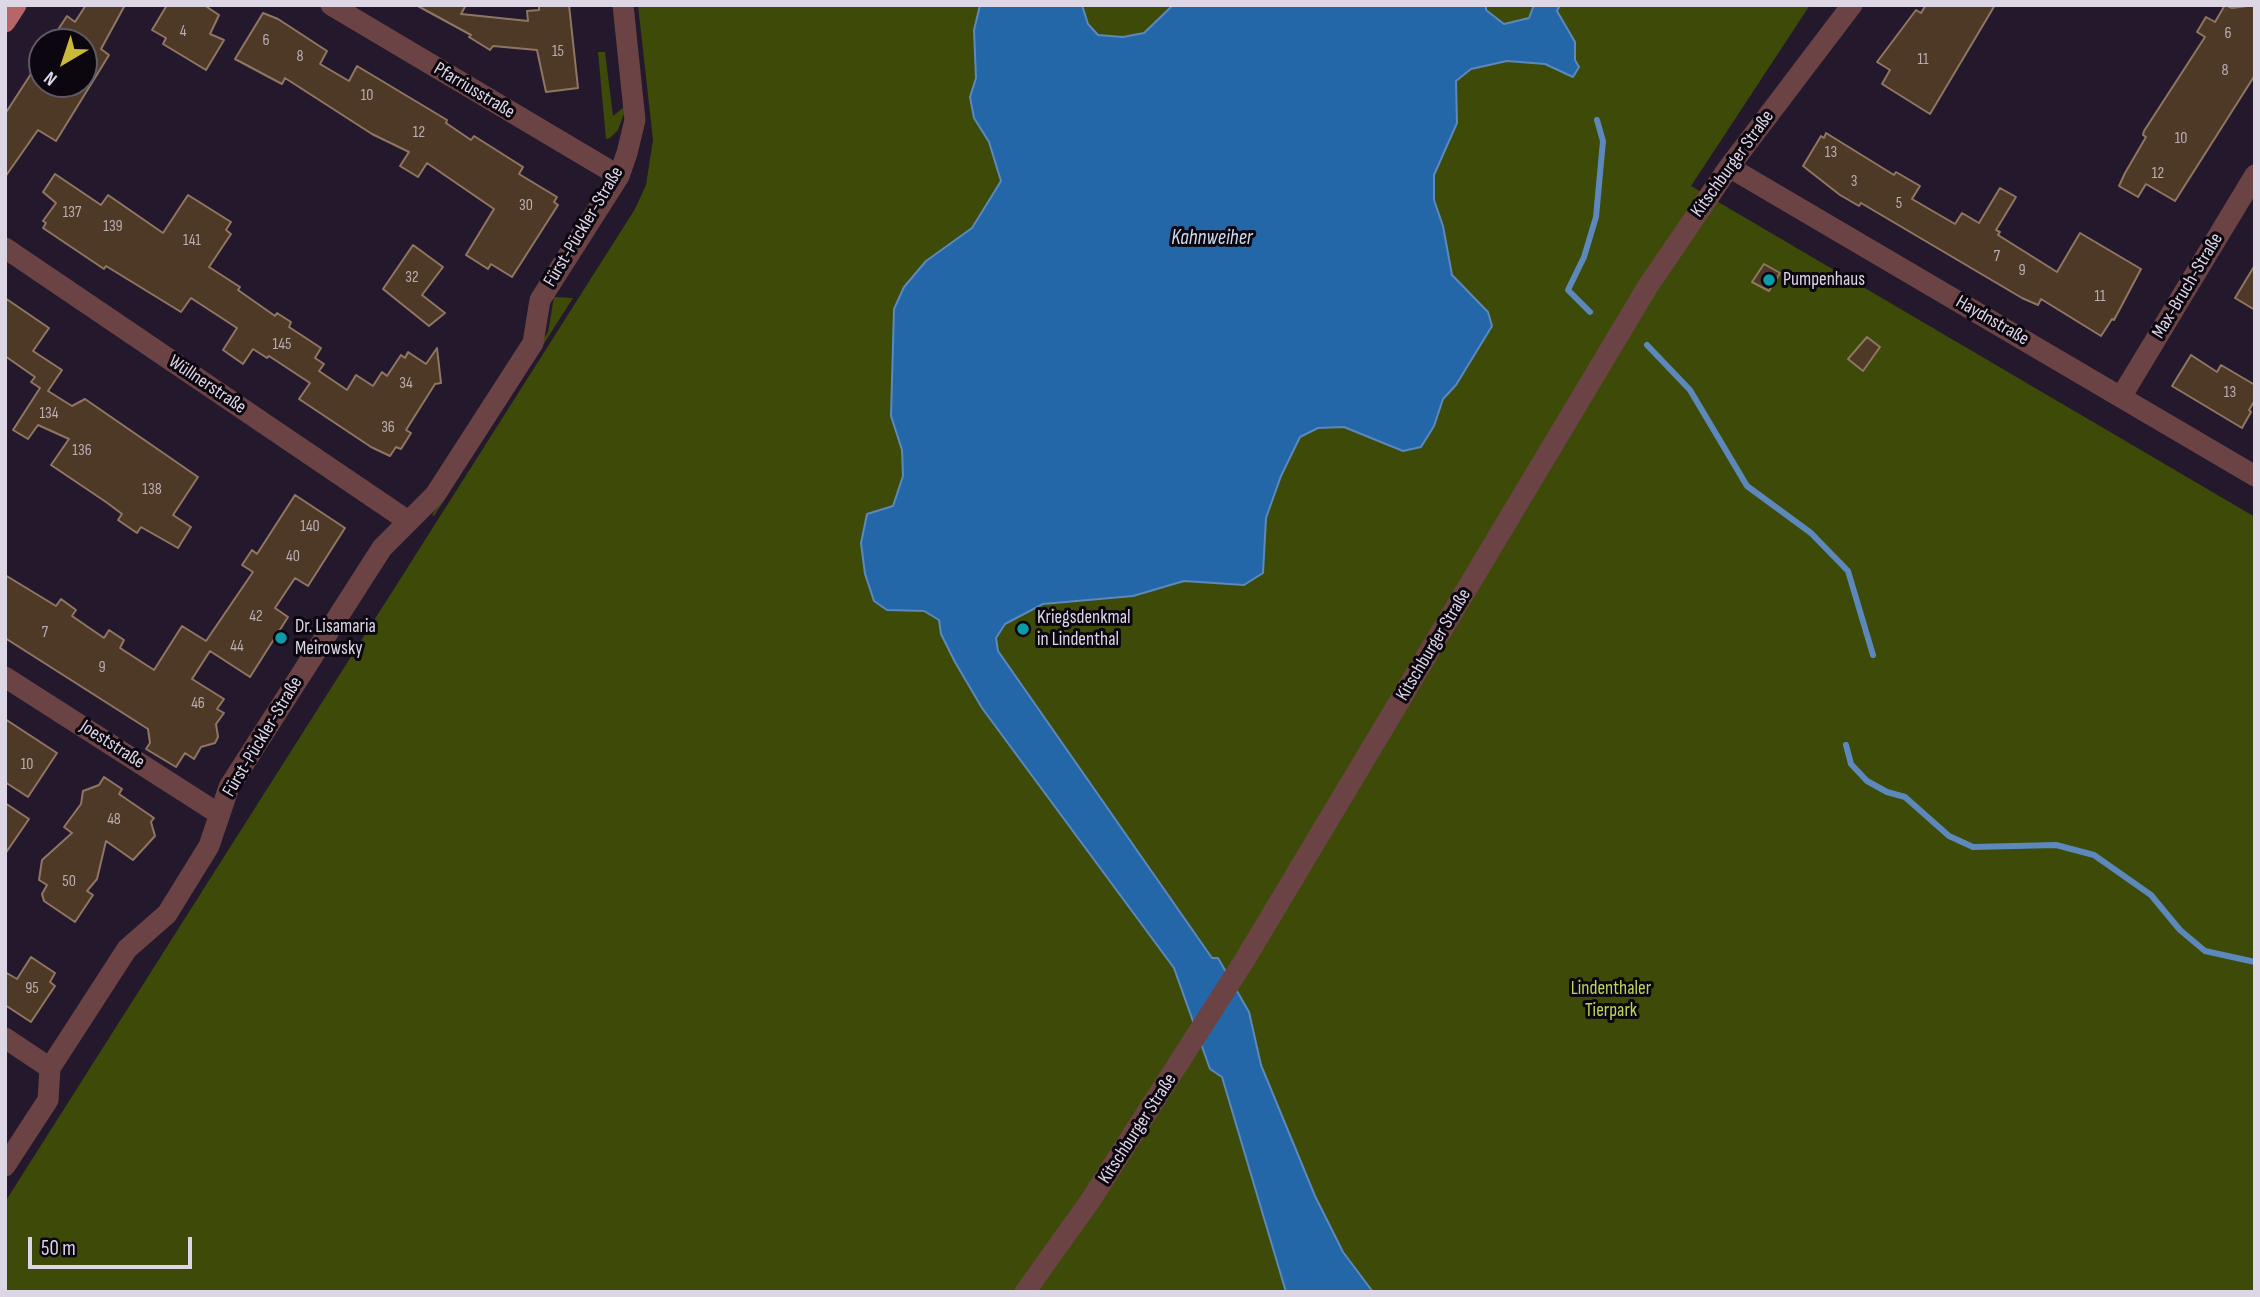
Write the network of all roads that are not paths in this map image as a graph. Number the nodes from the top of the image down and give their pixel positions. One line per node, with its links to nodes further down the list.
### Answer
1 (16, 5): 5 (main road)
2 (331, 5): 7 (street, Pfarriusstraße)
3 (623, 5): 7 (street, Fürst-Pückler-Straße)
4 (1852, 5): 6 (street, Kitschburger Straße)
5 (5, 22)
6 (1729, 166): 10 (street, Haydnstraße); 18 (street, Kitschburger Straße)
7 (619, 176): 12 (street, Fürst-Pückler-Straße)
8 (2255, 176): 10 (street, Max-Bruch-Straße)
9 (5, 248): 12 (street, Wüllnerstraße)
10 (2120, 397): 11 (street, Haydnstraße)
11 (2255, 476)
12 (408, 521): 14 (street, Fürst-Pückler-Straße)
13 (5, 677): 14 (street, Joeststraße)
14 (219, 814): 16 (street, Fürst-Pückler-Straße)
15 (5, 1038): 16 (street)
16 (50, 1068): 17 (street, Fürst-Pückler-Straße)
17 (5, 1166)
18 (1025, 1292)

